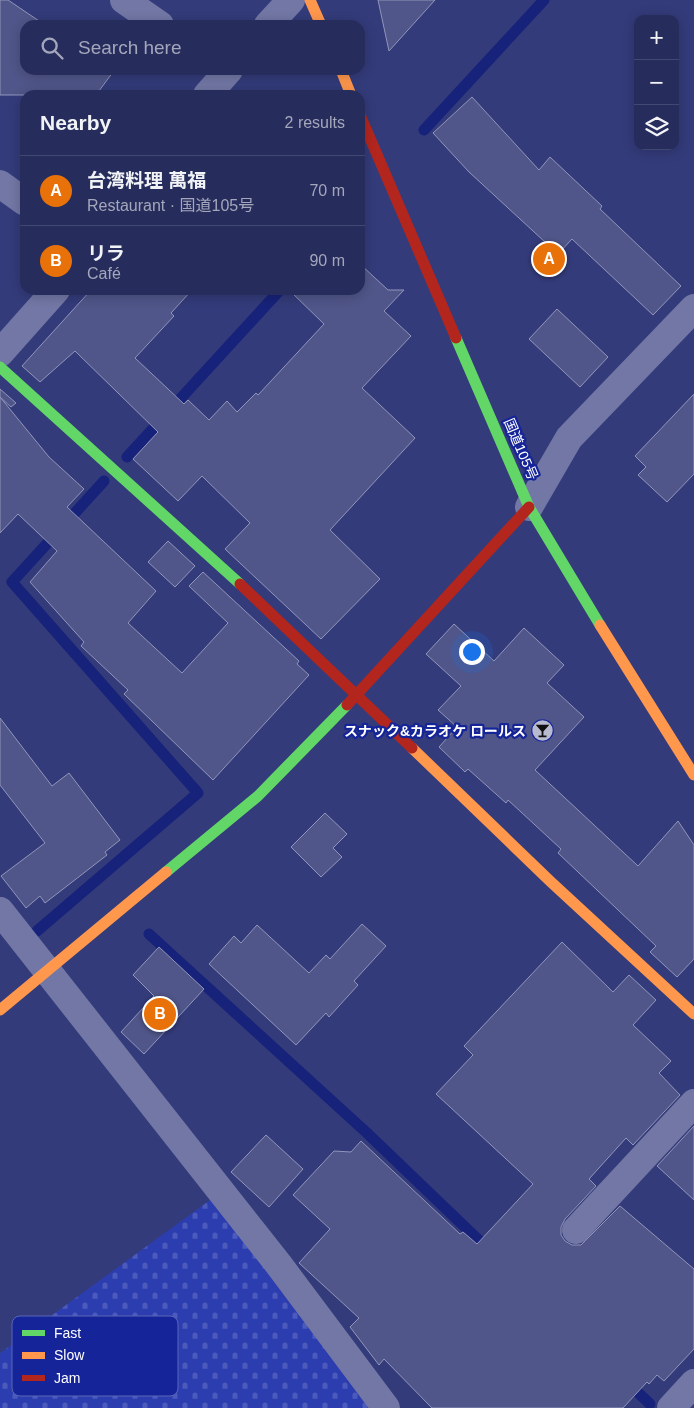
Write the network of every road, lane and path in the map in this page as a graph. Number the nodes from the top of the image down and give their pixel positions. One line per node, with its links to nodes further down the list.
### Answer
1 (124, 0): 4 (street)
2 (290, 0): 5 (street)
3 (310, 0): 6 (main road)
4 (153, 20)
5 (272, 20)
6 (319, 20)
7 (223, 75): 9 (street)
8 (342, 75): 10 (main road)
9 (211, 90)
10 (349, 90)
11 (365, 127): 18 (main road, 国道105号)
12 (0, 184): 13 (street)
13 (20, 198)
14 (52, 295): 16 (street)
15 (694, 308): 18 (street)
16 (0, 353)
17 (0, 367): 19 (main road)
18 (530, 507): 19 (main road); 20 (main road, 国道105号)
19 (356, 694): 22 (main road); 24 (main road)
20 (694, 775)
21 (0, 911): 22 (street)
22 (47, 971): 23 (main road); 28 (street)
23 (0, 1010)
24 (694, 1014)
25 (694, 1103): 26 (street)
26 (576, 1230)
27 (694, 1383): 29 (street)
28 (386, 1408)
29 (671, 1408)

